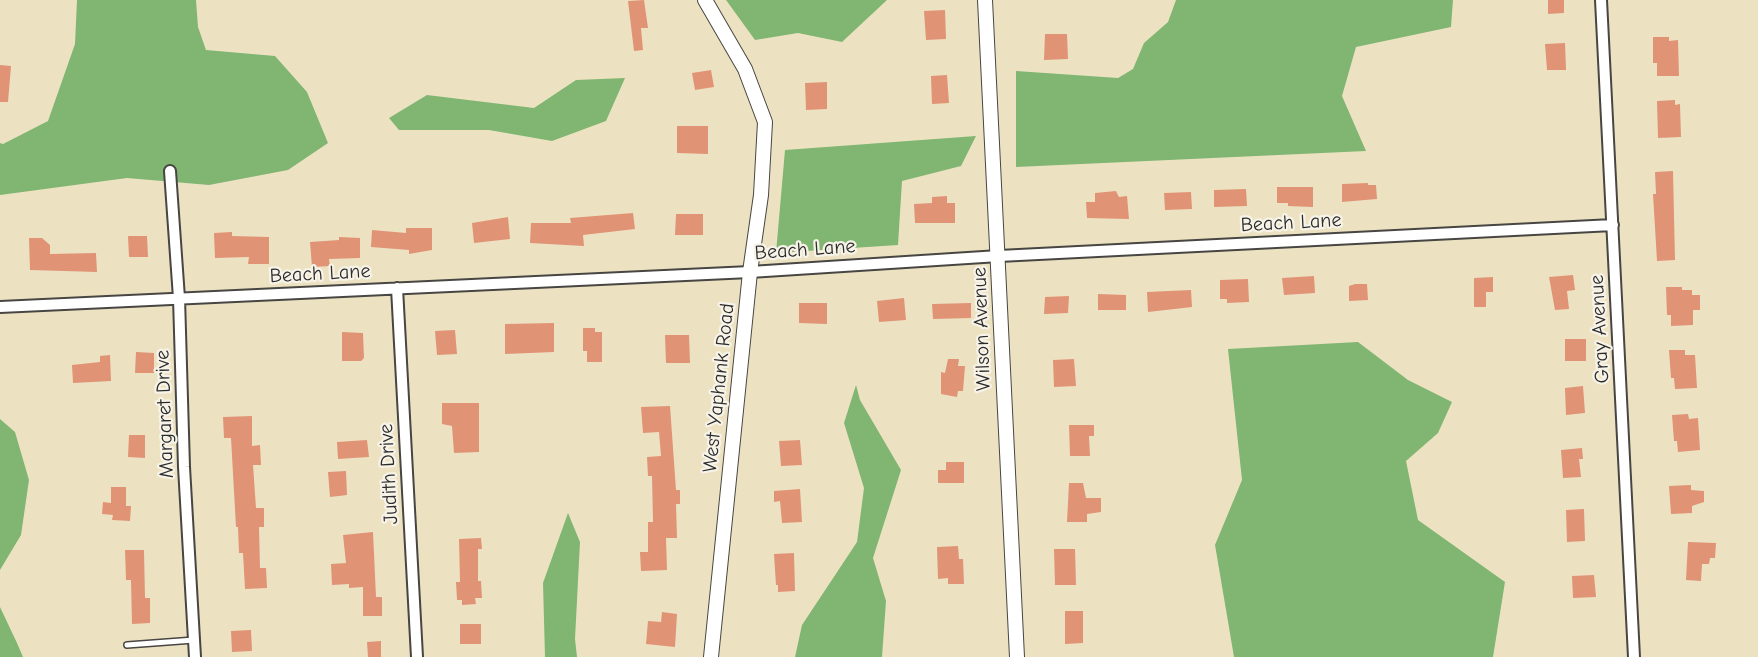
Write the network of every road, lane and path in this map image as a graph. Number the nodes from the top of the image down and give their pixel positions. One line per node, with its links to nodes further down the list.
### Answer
1 (705, 0): 7 (street, West Yaphank Road)
2 (985, 0): 6 (street, Wilson Avenue)
3 (1601, 0): 5 (street, Gray Avenue)
4 (170, 171): 9 (street, Margaret Drive)
5 (1613, 225): 6 (street, Beach Lane); 17 (street, Gray Avenue)
6 (999, 256): 7 (street, Beach Lane); 16 (street, Wilson Avenue)
7 (750, 272): 8 (street, Beach Lane); 15 (street, West Yaphank Road)
8 (397, 288): 9 (street, Beach Lane); 14 (street, Judith Drive)
9 (179, 298): 10 (street, Beach Lane); 11 (street, Margaret Drive)
10 (0, 307)
11 (194, 640): 12 (lane); 13 (street, Margaret Drive)
12 (127, 645)
13 (195, 657)
14 (417, 657)
15 (711, 657)
16 (1017, 657)
17 (1634, 657)

